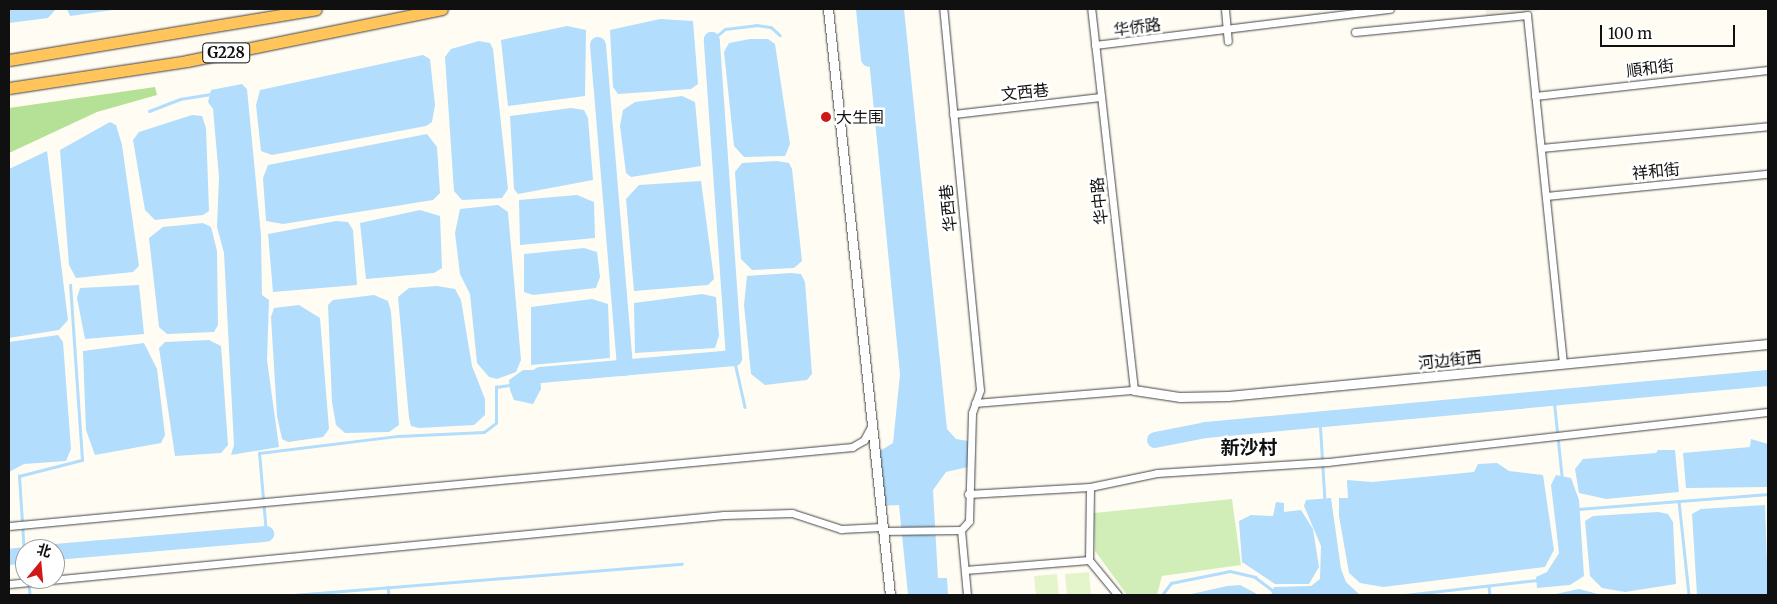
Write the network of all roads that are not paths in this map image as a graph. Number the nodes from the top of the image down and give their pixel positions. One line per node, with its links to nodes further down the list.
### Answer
1 (316, 9): 11 (highway, G228)
2 (442, 9): 13 (highway, G228)
3 (828, 9): 26 (street)
4 (942, 9): 16 (street, 华西巷)
5 (1091, 9): 10 (street, 华中路)
6 (1225, 9): 9 (street)
7 (1391, 10): 10 (street, 华侨路)
8 (1355, 32): 14 (street)
9 (1228, 41)
10 (1096, 45): 15 (street, 华中路)
11 (9, 60)
12 (1768, 70): 14 (street, 順和街)
13 (9, 88)
14 (1535, 96): 18 (street)
15 (1101, 97): 16 (street, 文西巷); 23 (street, 华中路)
16 (953, 114): 24 (street, 华西巷)
17 (1768, 126): 18 (street)
18 (1541, 148): 20 (street)
19 (1768, 174): 20 (street, 祥和街)
20 (1546, 196): 22 (street)
21 (1768, 344): 22 (street, 河边街西)
22 (1563, 364): 23 (street, 河边街西)
23 (1134, 390): 24 (street)
24 (975, 403): 28 (street, 华西巷)
25 (1768, 412): 27 (street)
26 (871, 427): 29 (street); 30 (street)
27 (1090, 487): 28 (street); 32 (street)
28 (968, 494): 31 (street, 华西巷)
29 (9, 526)
30 (882, 529): 31 (street); 34 (street); 35 (street)
31 (961, 530): 33 (street)
32 (1089, 560): 33 (street); 37 (street)
33 (965, 570): 36 (street)
34 (9, 584)
35 (890, 595)
36 (967, 595)
37 (1118, 595)

